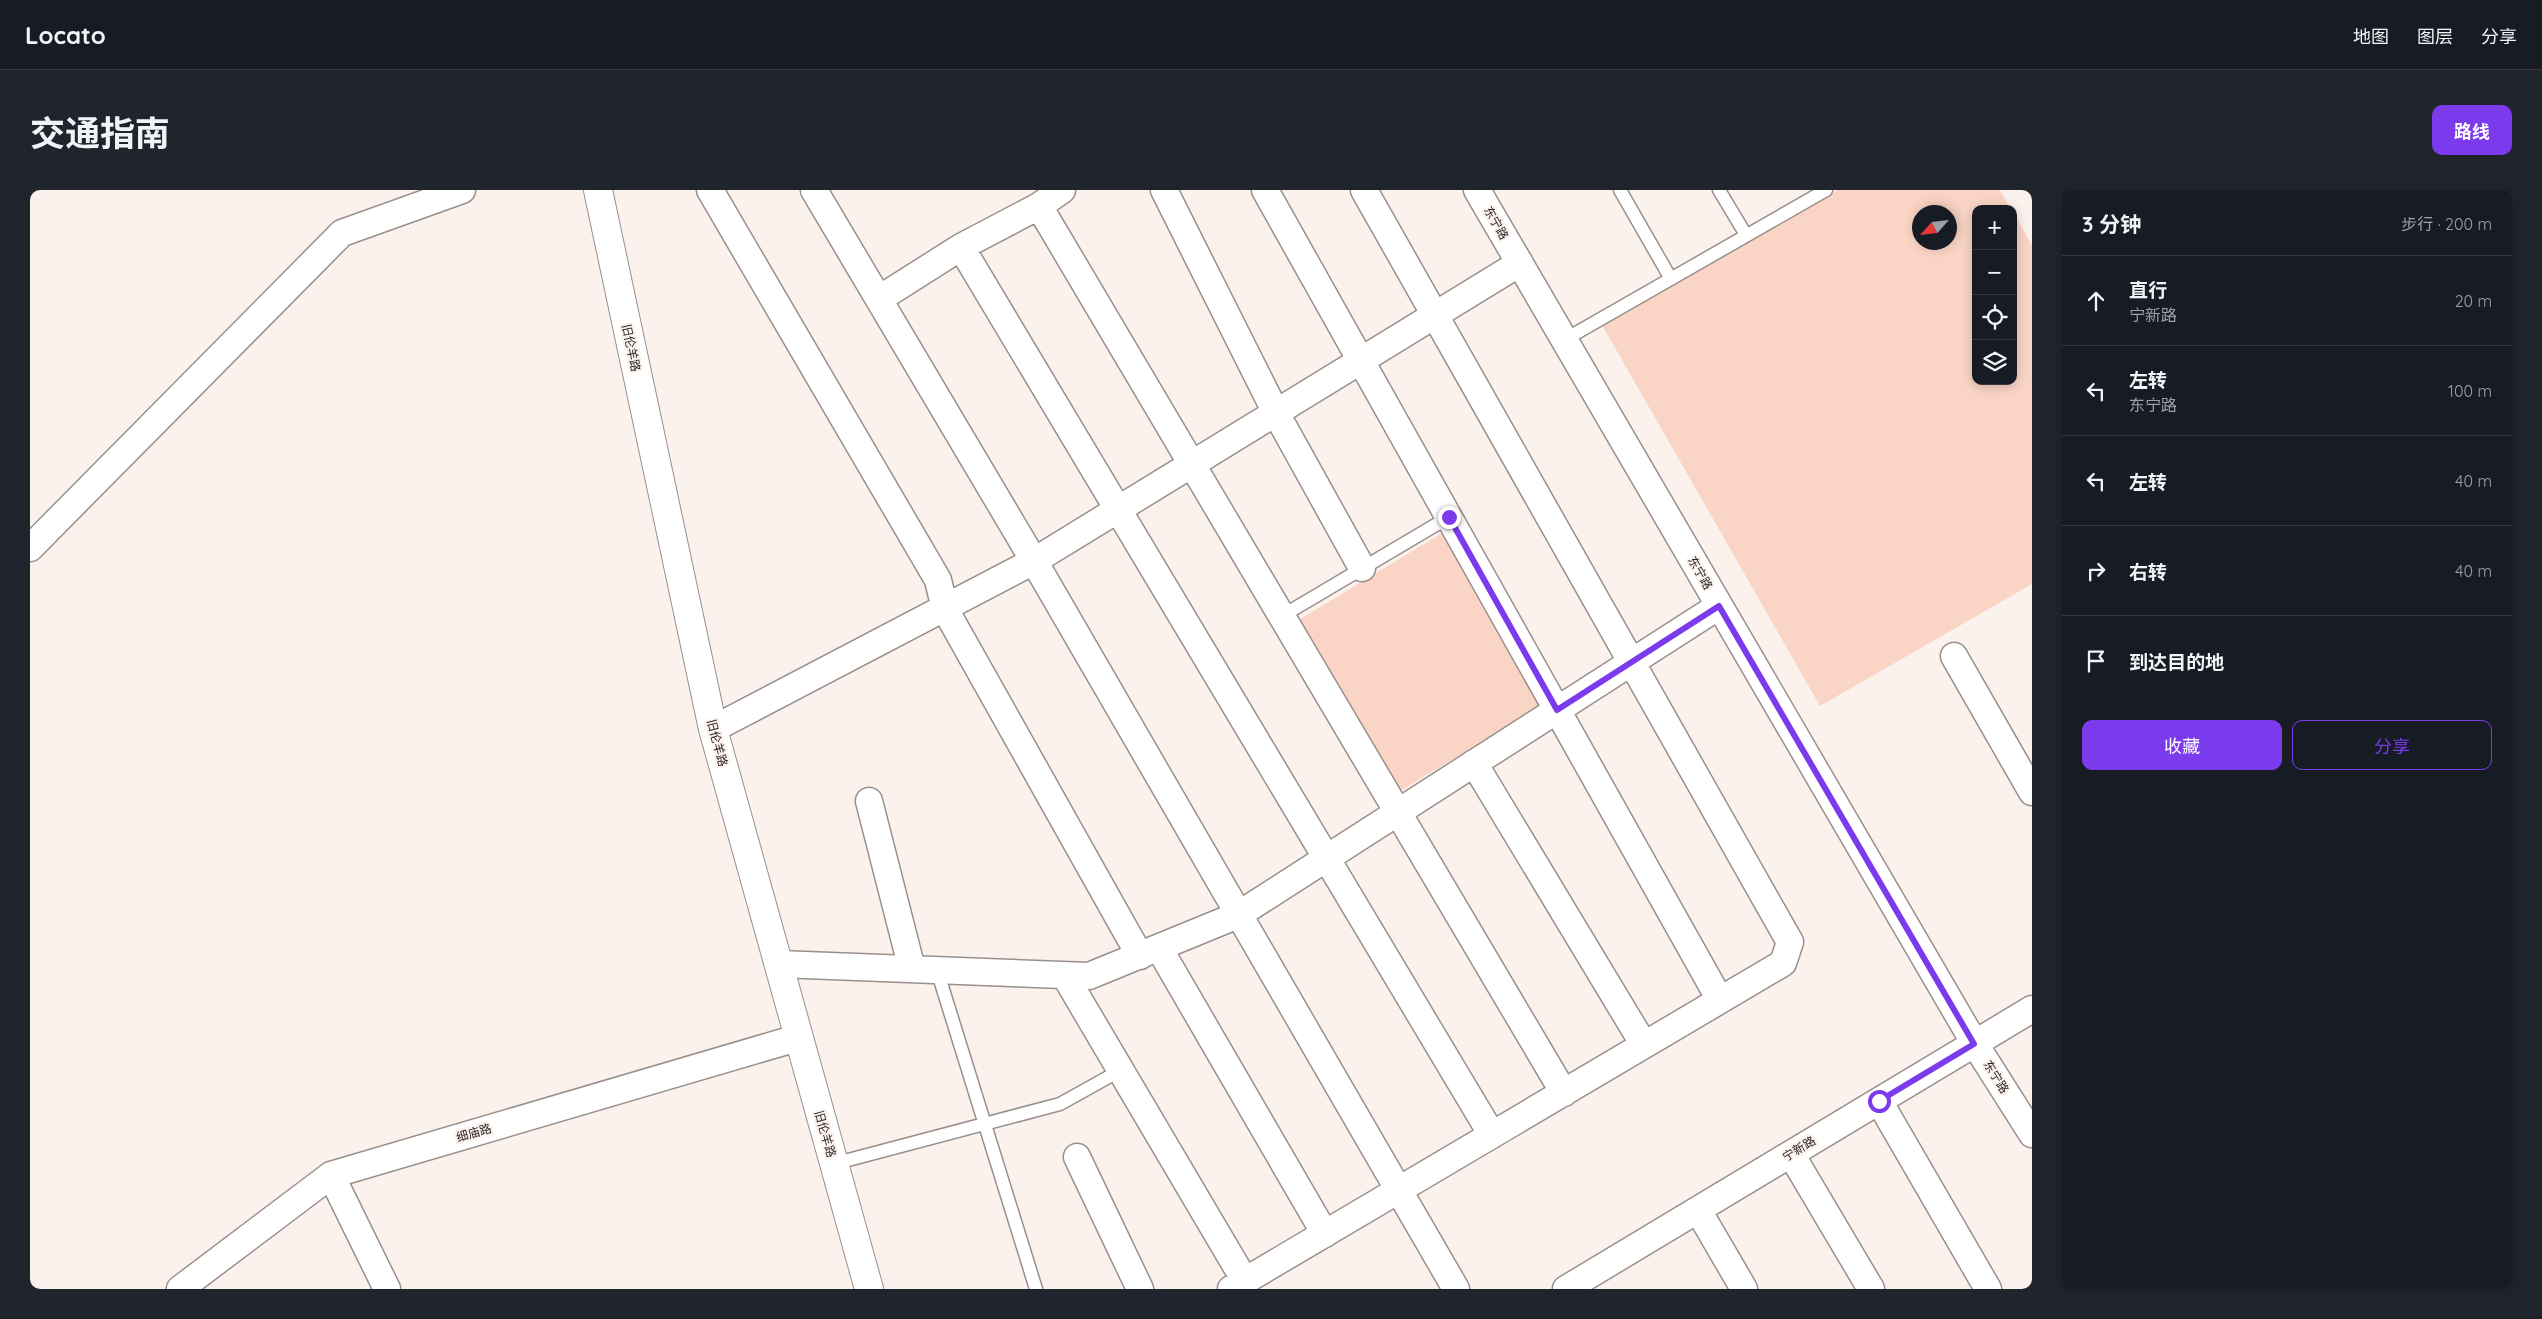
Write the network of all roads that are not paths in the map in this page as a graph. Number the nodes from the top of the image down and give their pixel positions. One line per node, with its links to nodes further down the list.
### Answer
1 (462, 190): 26 (street)
2 (598, 190): 35 (street, 旧伦羊路)
3 (710, 190): 30 (street)
4 (814, 190): 18 (street)
5 (1062, 190): 13 (street)
6 (1164, 190): 22 (street)
7 (1265, 190): 21 (street)
8 (1364, 190): 19 (street)
9 (1477, 190): 16 (street, 东宁路)
10 (1620, 190): 17 (lane)
11 (1719, 190): 14 (lane)
12 (1818, 192): 14 (lane)
13 (1039, 206): 15 (street); 23 (street)
14 (1746, 236): 17 (lane)
15 (961, 247): 18 (street); 24 (street)
16 (1520, 264): 19 (street); 20 (street, 东宁路)
17 (1671, 279): 20 (lane)
18 (879, 299): 27 (street)
19 (1435, 316): 21 (street); 33 (street)
20 (1564, 340): 29 (street, 东宁路)
21 (1361, 361): 22 (street); 25 (street)
22 (1276, 413): 23 (street); 28 (street)
23 (1192, 464): 24 (street); 31 (street)
24 (1118, 510): 27 (street); 40 (street)
25 (1449, 517): 28 (lane); 34 (street)
26 (30, 548)
27 (1034, 561): 30 (street); 41 (street)
28 (1362, 568): 31 (lane)
29 (1719, 606): 33 (street); 50 (street, 东宁路)
30 (945, 609): 35 (street); 42 (street)
31 (1282, 616): 39 (street)
32 (1954, 656): 37 (street)
33 (1631, 662): 34 (street); 47 (street)
34 (1557, 710): 36 (street); 47 (street)
35 (713, 729): 43 (street, 旧伦羊路)
36 (1474, 763): 39 (street); 51 (street)
37 (2032, 792)
38 (868, 801): 44 (street)
39 (1398, 812): 40 (street); 53 (street)
40 (1327, 858): 41 (street); 57 (street)
41 (1238, 916): 42 (street); 62 (street)
42 (1149, 952): 46 (street); 64 (street)
43 (778, 964): 44 (street); 49 (street, 旧伦羊路)
44 (912, 969): 45 (street)
45 (937, 970): 46 (street); 55 (lane)
46 (1065, 976): 52 (street)
47 (1720, 1000): 51 (street)
48 (2032, 1009): 50 (street, 宁新路)
49 (798, 1038): 60 (street, 旧伦羊路); 61 (street, 细庙路)
50 (1974, 1044): 54 (street, 宁新路); 56 (street, 东宁路)
51 (1644, 1045): 53 (street)
52 (1121, 1070): 55 (lane); 65 (street)
53 (1564, 1093): 57 (street)
54 (1879, 1101): 58 (street, 宁新路); 75 (street)
55 (985, 1124): 60 (lane); 69 (lane)
56 (2032, 1134)
57 (1492, 1135): 62 (street)
58 (1791, 1154): 63 (street, 宁新路); 74 (street)
59 (1077, 1157): 70 (street)
60 (833, 1164): 68 (street, 旧伦羊路)
61 (331, 1175): 66 (street, 细庙路); 67 (street)
62 (1399, 1191): 64 (street); 71 (street)
63 (1698, 1210): 72 (street, 宁新路); 73 (street)
64 (1325, 1234): 65 (street)
65 (1238, 1285)
66 (180, 1289)
67 (387, 1289)
68 (869, 1289)
69 (1036, 1289)
70 (1140, 1289)
71 (1456, 1289)
72 (1566, 1289)
73 (1744, 1289)
74 (1871, 1289)
75 (1988, 1289)

